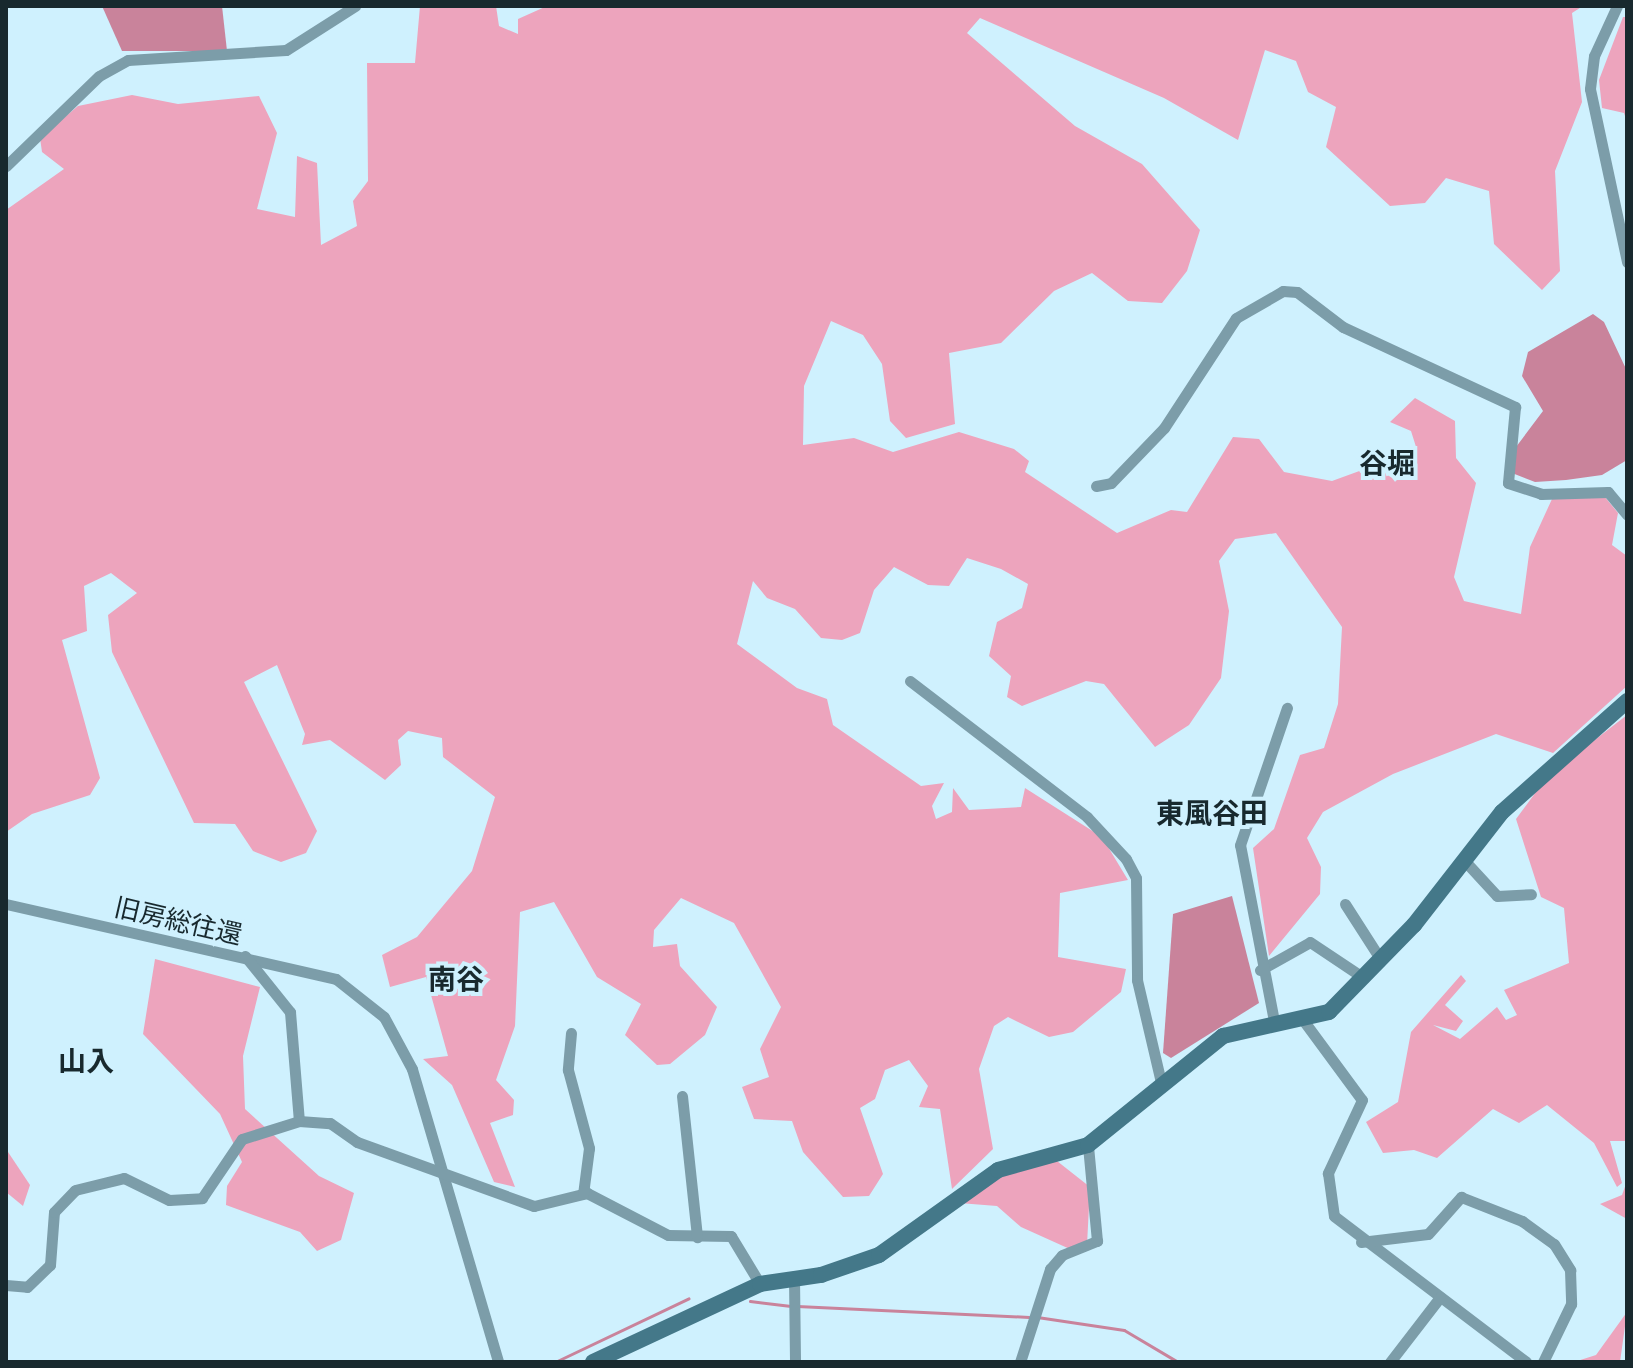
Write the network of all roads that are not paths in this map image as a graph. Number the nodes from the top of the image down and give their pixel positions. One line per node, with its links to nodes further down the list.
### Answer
1 (355, 6): 3 (street)
2 (1617, 6): 4 (street)
3 (6, 166)
4 (1627, 262)
5 (1096, 486): 6 (street)
6 (1627, 515)
7 (910, 681): 21 (street)
8 (1627, 701): 10 (street)
9 (1287, 708): 16 (street)
10 (1463, 859): 11 (street); 15 (street)
11 (1531, 894)
12 (6, 904): 14 (street, 旧房総往還)
13 (1345, 904): 15 (street)
14 (244, 956): 23 (street, 旧房総往還); 25 (street)
15 (1381, 960): 17 (street)
16 (1260, 970): 17 (street); 19 (street)
17 (1364, 978): 18 (street)
18 (1303, 1020): 19 (street); 28 (street)
19 (1274, 1021): 21 (street)
20 (571, 1033): 26 (street)
21 (1161, 1082): 24 (street)
22 (682, 1096): 27 (street)
23 (299, 1121): 25 (street); 31 (street)
24 (1088, 1145): 29 (street); 36 (street)
25 (440, 1173): 26 (street); 33 (street)
26 (583, 1194): 27 (street)
27 (697, 1237): 30 (street)
28 (1361, 1242): 32 (street); 39 (street)
29 (794, 1278): 30 (street); 35 (street)
30 (760, 1284): 34 (street)
31 (6, 1285)
32 (1440, 1297): 37 (street); 38 (street)
33 (498, 1362)
34 (593, 1362)
35 (795, 1362)
36 (1020, 1362)
37 (1390, 1362)
38 (1526, 1362)
39 (1543, 1362)

